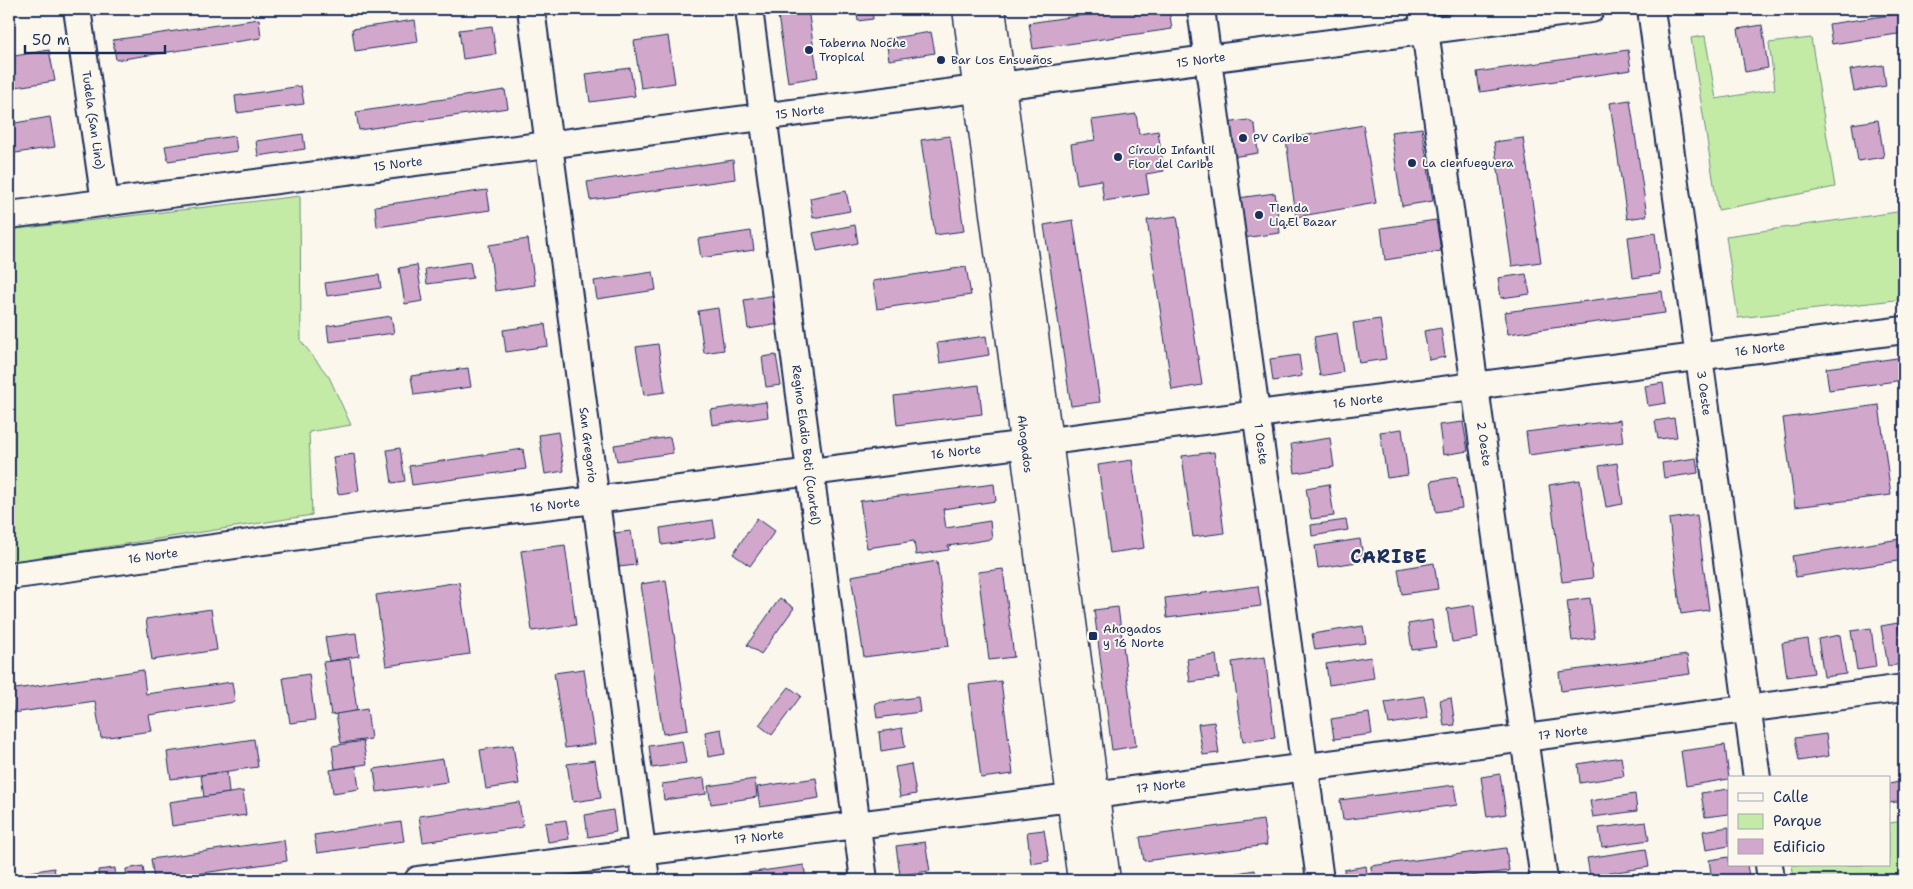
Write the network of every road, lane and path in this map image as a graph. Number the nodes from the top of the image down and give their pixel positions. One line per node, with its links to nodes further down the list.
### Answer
1 (76, 9): 14 (street, Tudela (San Lino))
2 (531, 9): 13 (street, San Gregorio)
3 (749, 9): 12 (street, Regino Eladio Boti (Cuartel))
4 (967, 9): 11 (main road, Ahogados)
5 (991, 9): 11 (main road, Ahogados)
6 (1201, 9): 10 (street, 1 Oeste)
7 (1591, 9): 9 (street, 15 Norte)
8 (1651, 9): 17 (street, 3 Oeste)
9 (1424, 20): 10 (street, 15 Norte); 18 (street, 2 Oeste)
10 (1208, 59): 11 (street, 15 Norte); 19 (street, 1 Oeste)
11 (990, 88): 12 (street, 15 Norte); 20 (main road, Ahogados)
12 (763, 117): 13 (street, 15 Norte); 21 (street, Regino Eladio Boti (Cuartel))
13 (549, 144): 14 (street, 15 Norte); 22 (street, San Gregorio)
14 (105, 202): 15 (street, 15 Norte)
15 (9, 215)
16 (1904, 330): 17 (street, 16 Norte)
17 (1699, 356): 18 (street, 16 Norte); 25 (street, 3 Oeste)
18 (1476, 386): 19 (street, 16 Norte); 26 (street, 2 Oeste)
19 (1256, 414): 20 (street, 16 Norte); 27 (street, 1 Oeste)
20 (1036, 442): 21 (street, 16 Norte); 29 (main road, Ahogados)
21 (809, 471): 22 (street, 16 Norte); 30 (street, Regino Eladio Boti (Cuartel))
22 (595, 500): 23 (street, 16 Norte); 31 (street, San Gregorio)
23 (9, 576)
24 (1904, 688): 25 (street, 17 Norte)
25 (1748, 709): 26 (street, 17 Norte); 28 (street, 3 Oeste)
26 (1525, 738): 27 (street, 17 Norte); 39 (street, 2 Oeste)
27 (1305, 768): 29 (street, 17 Norte); 38 (street, 1 Oeste)
28 (1757, 776)
29 (1083, 796): 30 (street, 17 Norte); 36 (main road, Ahogados); 37 (main road, Ahogados)
30 (856, 825): 31 (street, 17 Norte); 35 (street, Regino Eladio Boti (Cuartel))
31 (642, 852): 33 (street, 17 Norte); 34 (street, San Gregorio)
32 (1769, 866): 40 (street)
33 (418, 880)
34 (646, 880)
35 (864, 880)
36 (1082, 880)
37 (1106, 880)
38 (1320, 880)
39 (1544, 880)
40 (1771, 880)

